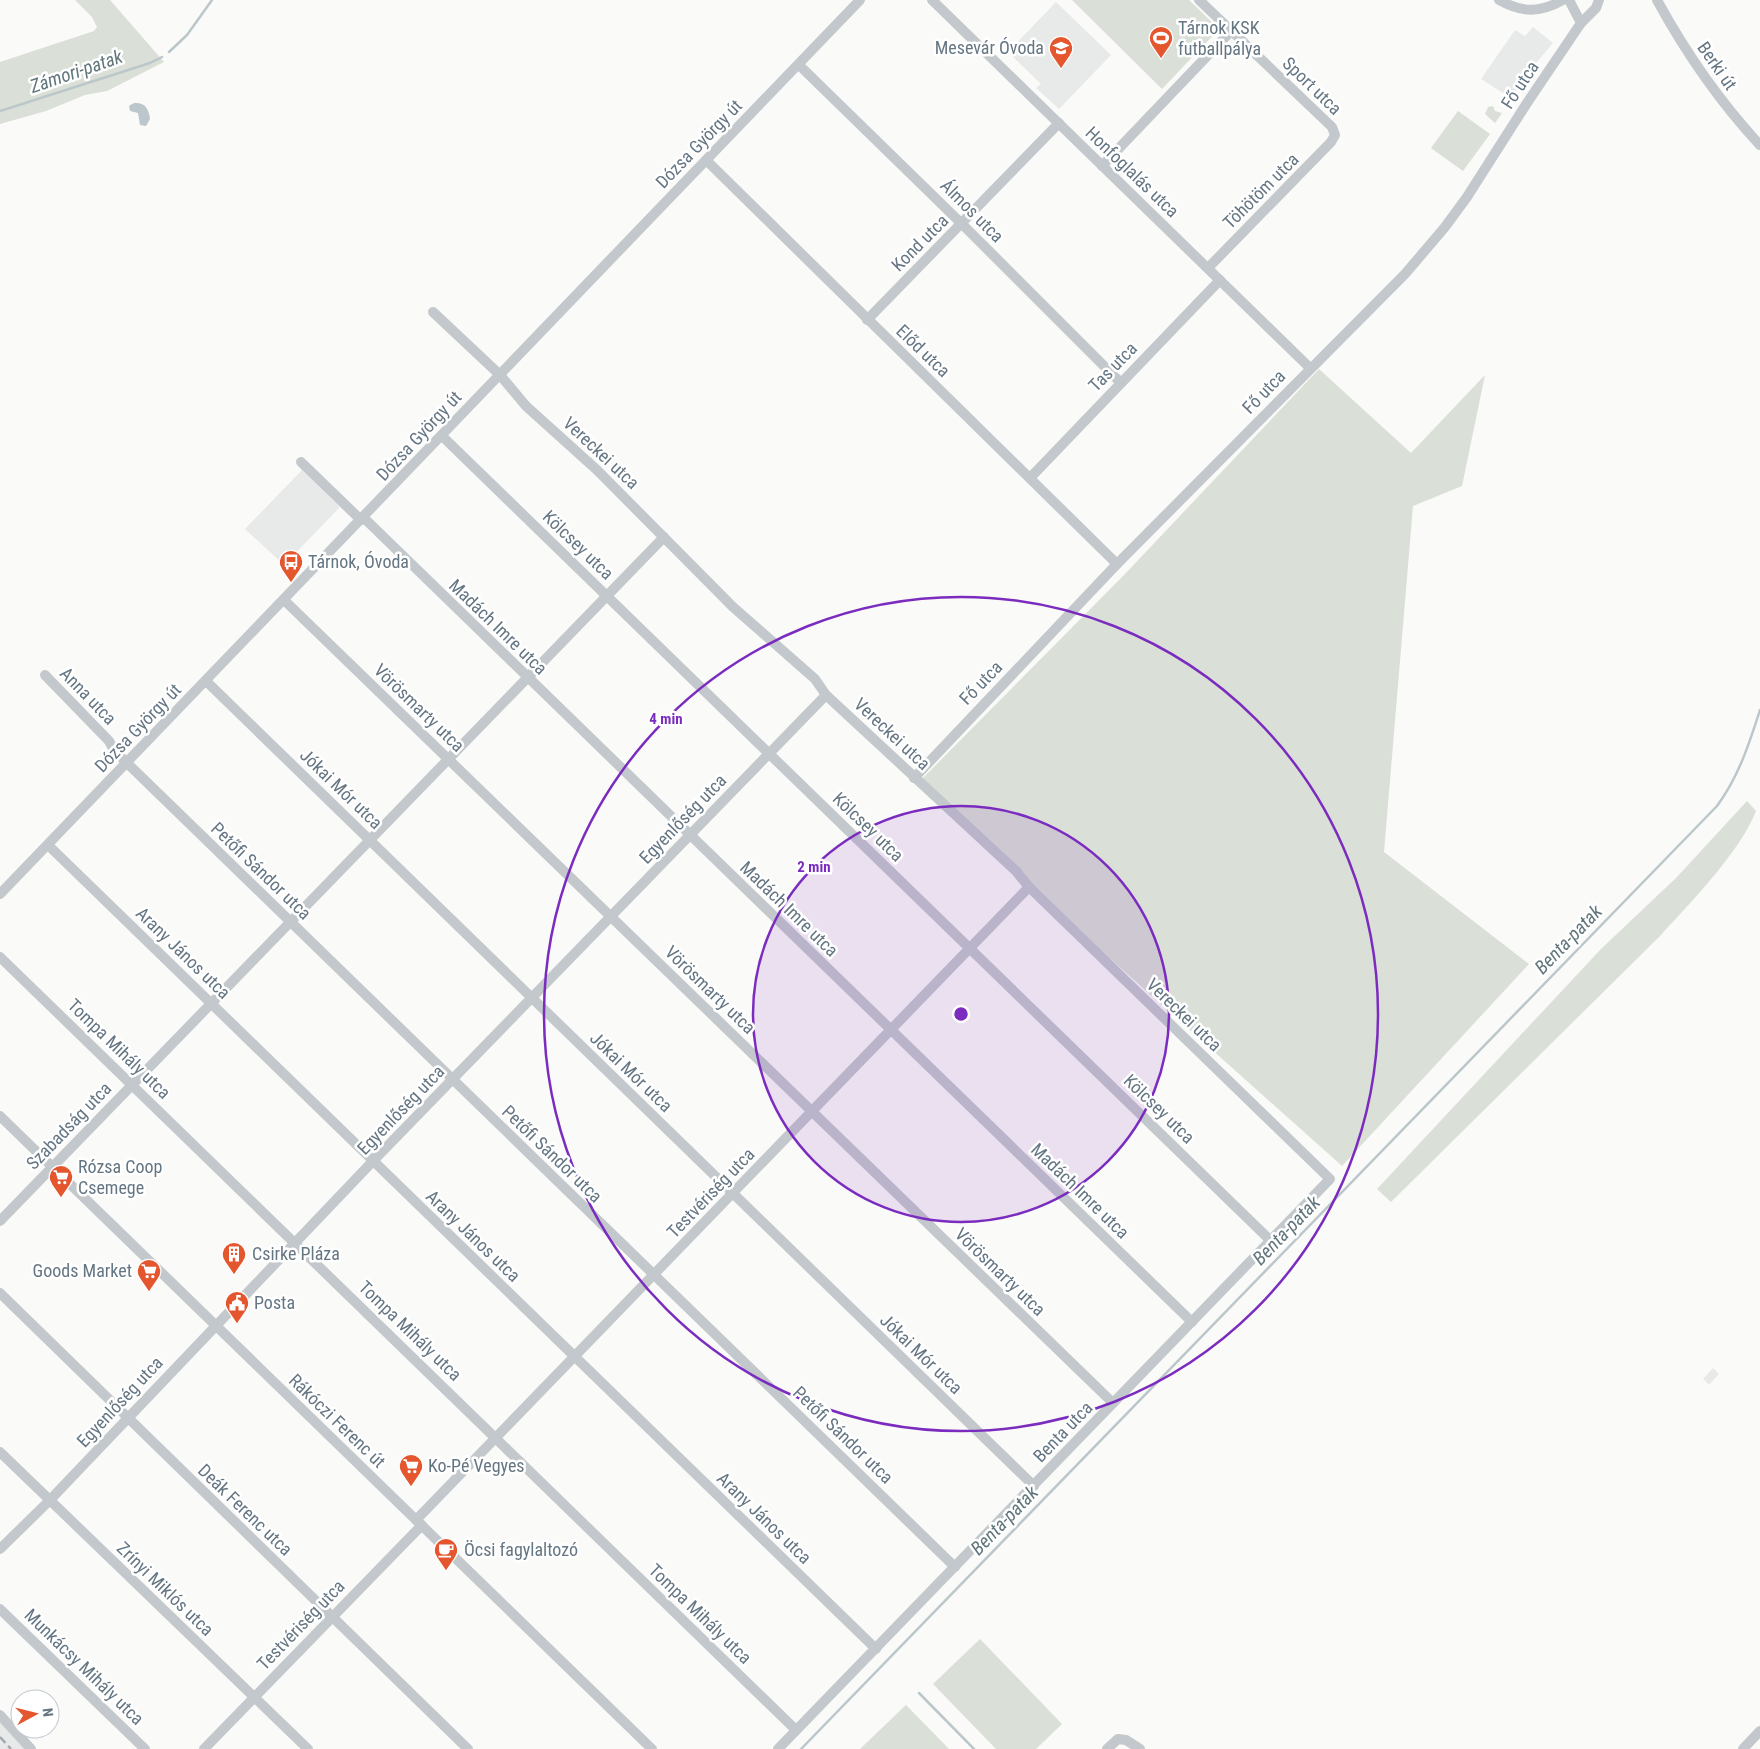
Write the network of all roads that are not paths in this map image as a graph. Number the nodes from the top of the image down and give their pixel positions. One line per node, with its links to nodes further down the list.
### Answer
1 (860, 0): 11 (street, Dózsa György út)
2 (932, 0): 12 (street, Honfoglalás utca)
3 (1199, 0): 10 (street, Sport utca)
4 (1499, 0): 5 (street)
5 (1563, 0)
6 (1569, 0): 9 (street)
7 (1599, 0): 9 (street, Fő utca)
8 (1658, 0): 14 (street, Berki út)
9 (1582, 23): 22 (street, Fő utca)
10 (1231, 31): 13 (street, Sport utca); 16 (street)
11 (799, 65): 15 (street, Dózsa György út); 17 (street, Álmos utca)
12 (1059, 123): 16 (street, Honfoglalás utca); 17 (street, Kond utca)
13 (1335, 135): 18 (street, Töhötöm utca)
14 (1760, 145)
15 (707, 160): 21 (street, Előd utca); 23 (street, Dózsa György út)
16 (1102, 166): 18 (street, Honfoglalás utca)
17 (962, 224): 21 (street, Kond utca); 24 (street, Álmos utca)
18 (1208, 268): 19 (street, Honfoglalás utca)
19 (1220, 280): 22 (street, Honfoglalás utca); 24 (street, Tas utca)
20 (433, 312): 23 (street, Vereckei utca)
21 (867, 320): 27 (street, Előd utca)
22 (1310, 368): 30 (street, Fő utca)
23 (500, 375): 25 (street, Dózsa György út); 29 (street, Vereckei utca)
24 (1121, 383): 27 (street, Tas utca)
25 (442, 436): 28 (street, Dózsa György út); 31 (street, Kölcsey utca)
26 (301, 462): 28 (street, Madách Imre utca)
27 (1030, 478): 30 (street, Előd utca)
28 (363, 519): 32 (street, Dózsa György út); 34 (street, Madách Imre utca)
29 (664, 537): 31 (street, Szabadság utca); 36 (street, Vereckei utca)
30 (1117, 564): 40 (street, Fő utca)
31 (607, 595): 34 (street, Szabadság utca); 37 (street, Kölcsey utca)
32 (284, 600): 35 (street, Dózsa György út); 38 (street, Vörösmarty utca)
33 (45, 675): 39 (street, Anna utca)
34 (527, 678): 38 (street, Szabadság utca); 41 (street, Madách Imre utca)
35 (206, 681): 39 (street, Dózsa György út); 42 (street, Jókai Mór utca)
36 (826, 695): 37 (street, Egyenlőség utca); 40 (street, Vereckei utca)
37 (769, 753): 41 (street, Egyenlőség utca); 48 (street, Kölcsey utca)
38 (449, 758): 42 (street, Szabadság utca); 46 (street, Vörösmarty utca)
39 (126, 763): 43 (street, Dózsa György út); 47 (street, Petőfi Sándor utca)
40 (914, 778): 44 (street, Vereckei utca)
41 (690, 836): 46 (street, Egyenlőség utca); 52 (street, Madách Imre utca)
42 (370, 840): 47 (street, Szabadság utca); 50 (street, Jókai Mór utca)
43 (48, 845): 45 (street, Dózsa György út); 51 (street, Arany János utca)
44 (1029, 887): 48 (street, Testvériség utca); 59 (street, Vereckei utca)
45 (0, 894)
46 (611, 917): 50 (street, Egyenlőség utca); 55 (street, Vörösmarty utca)
47 (290, 922): 51 (street, Szabadság utca); 53 (street, Petőfi Sándor utca)
48 (970, 949): 52 (street, Testvériség utca); 62 (street, Kölcsey utca)
49 (0, 957): 54 (street, Tompa Mihály utca)
50 (532, 998): 53 (street, Egyenlőség utca); 60 (street, Jókai Mór utca)
51 (210, 1003): 54 (street, Szabadság utca); 57 (street, Arany János utca)
52 (891, 1030): 55 (street, Testvériség utca); 66 (street, Madách Imre utca)
53 (453, 1080): 57 (street, Egyenlőség utca); 64 (street, Petőfi Sándor utca)
54 (132, 1084): 58 (street, Szabadság utca); 63 (street, Tompa Mihály utca)
55 (811, 1112): 60 (street, Testvériség utca); 69 (street, Vörösmarty utca)
56 (0, 1116): 58 (street, Rákóczi Ferenc út)
57 (373, 1161): 63 (street, Egyenlőség utca); 68 (street, Arany János utca)
58 (52, 1167): 61 (street, Szabadság utca); 67 (street, Rákóczi Ferenc út)
59 (1330, 1179): 62 (street, Benta utca)
60 (733, 1194): 64 (street, Testvériség utca); 73 (street, Jókai Mór utca)
61 (0, 1221)
62 (1271, 1241): 66 (street, Benta utca)
63 (295, 1243): 67 (street, Egyenlőség utca); 71 (street, Tompa Mihály utca)
64 (654, 1275): 68 (street, Testvériség utca); 77 (street, Petőfi Sándor utca)
65 (0, 1293): 70 (street, Deák Ferenc utca)
66 (1192, 1322): 69 (street, Benta utca)
67 (215, 1326): 70 (street, Egyenlőség utca); 75 (street, Rákóczi Ferenc út)
68 (574, 1356): 71 (street, Testvériség utca); 80 (street, Arany János utca)
69 (1113, 1403): 73 (street, Benta utca)
70 (128, 1418): 74 (street, Egyenlőség utca); 79 (street, Deák Ferenc utca)
71 (496, 1438): 75 (street, Testvériség utca); 83 (street, Tompa Mihály utca)
72 (0, 1452): 74 (street, Zrínyi Miklós utca)
73 (1034, 1486): 77 (street, Benta utca)
74 (49, 1501): 76 (street, Egyenlőség utca); 81 (street, Zrínyi Miklós utca)
75 (419, 1523): 79 (street, Testvériség utca); 90 (street, Rákóczi Ferenc út)
76 (0, 1549)
77 (955, 1567): 80 (street, Benta utca)
78 (0, 1609): 86 (street, Munkácsy Mihály utca)
79 (332, 1617): 81 (street, Testvériség utca); 89 (street, Deák Ferenc utca)
80 (876, 1649): 83 (street, Benta utca)
81 (254, 1697): 87 (street, Testvériség utca); 88 (street, Zrínyi Miklós utca)
82 (0, 1715): 85 (street)
83 (796, 1730): 91 (street, Benta utca)
84 (1760, 1731): 94 (street)
85 (31, 1749)
86 (144, 1749)
87 (204, 1749)
88 (308, 1749)
89 (468, 1749)
90 (652, 1749)
91 (778, 1749)
92 (1107, 1749): 93 (street)
93 (1140, 1749)
94 (1743, 1749)

